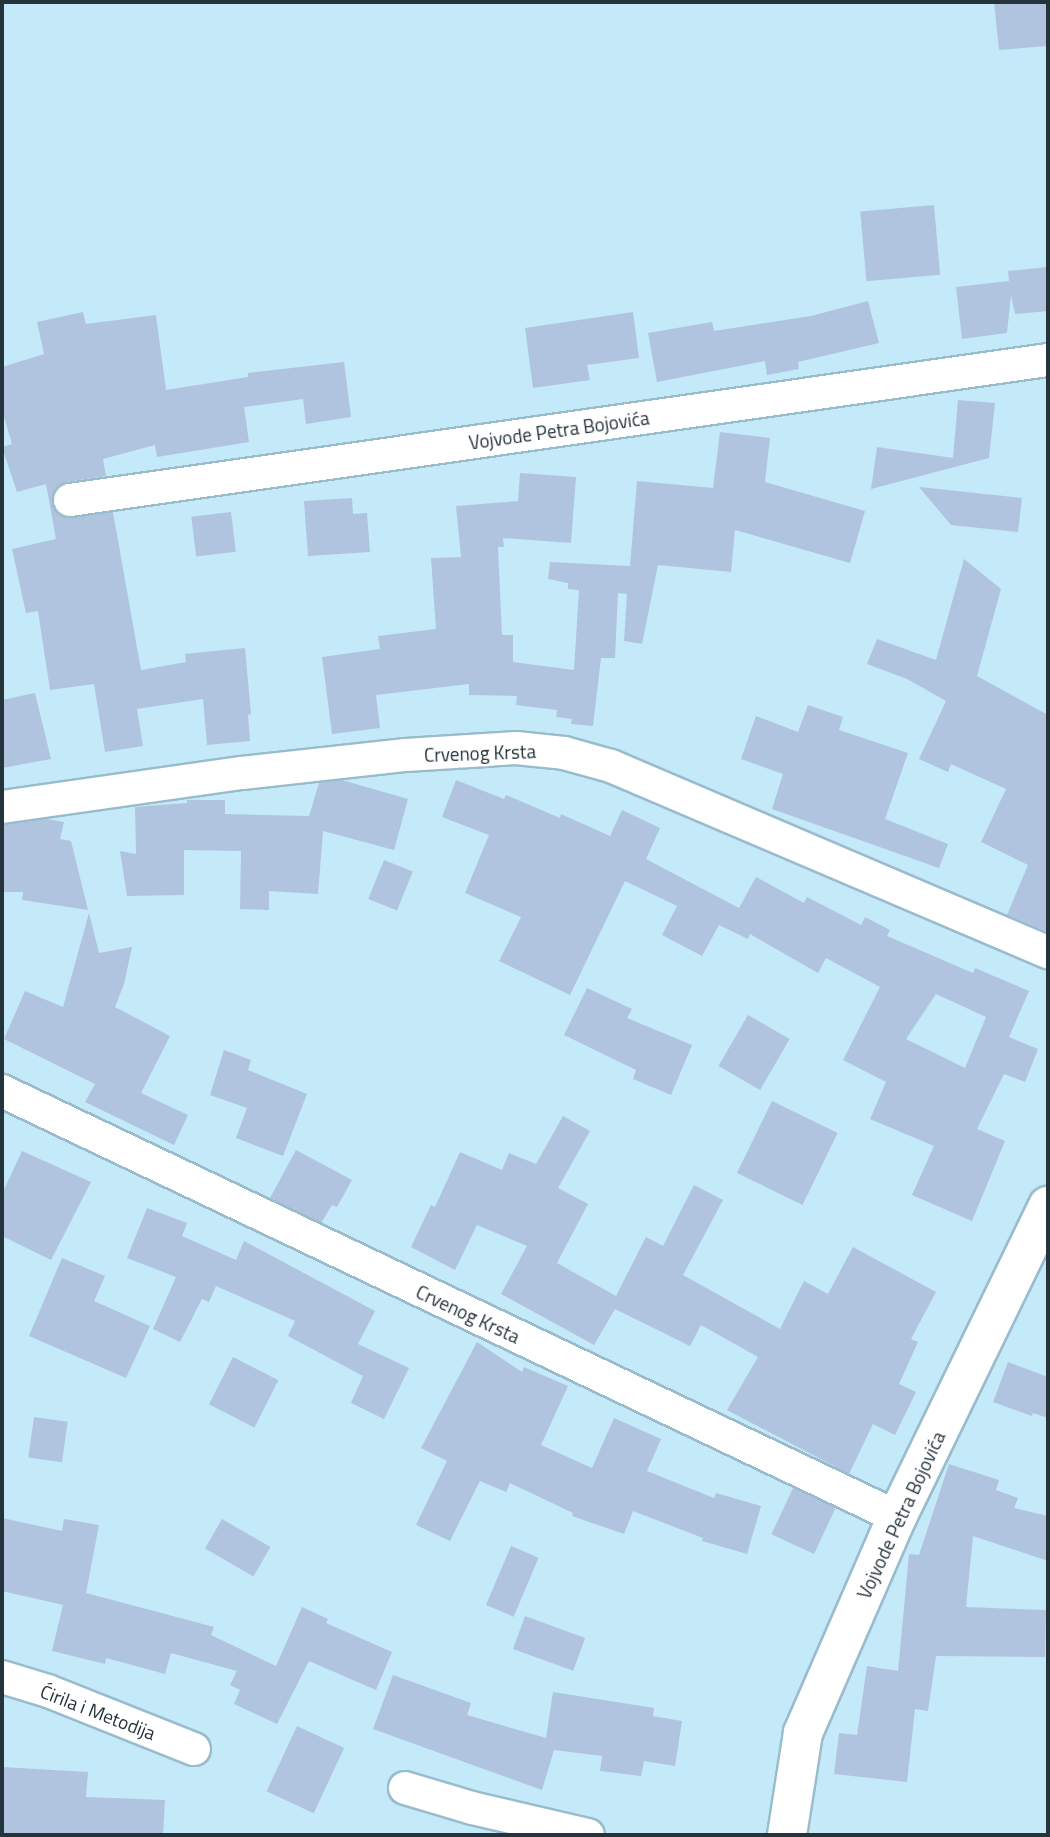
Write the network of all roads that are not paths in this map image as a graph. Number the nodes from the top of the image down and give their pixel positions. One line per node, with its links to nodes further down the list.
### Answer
1 (1048, 360): 2 (street, Vojvode Petra Bojovića)
2 (70, 500)
3 (2, 807): 4 (street, Crvenog Krsta)
4 (1048, 952)
5 (2, 1091): 7 (street, Crvenog Krsta)
6 (1048, 1206): 7 (street, Vojvode Petra Bojovića)
7 (897, 1517): 12 (street, Vojvode Petra Bojovića)
8 (2, 1677): 9 (street, Ćirila i Metodija)
9 (194, 1749)
10 (405, 1788): 11 (street)
11 (587, 1835)
12 (787, 1835)

